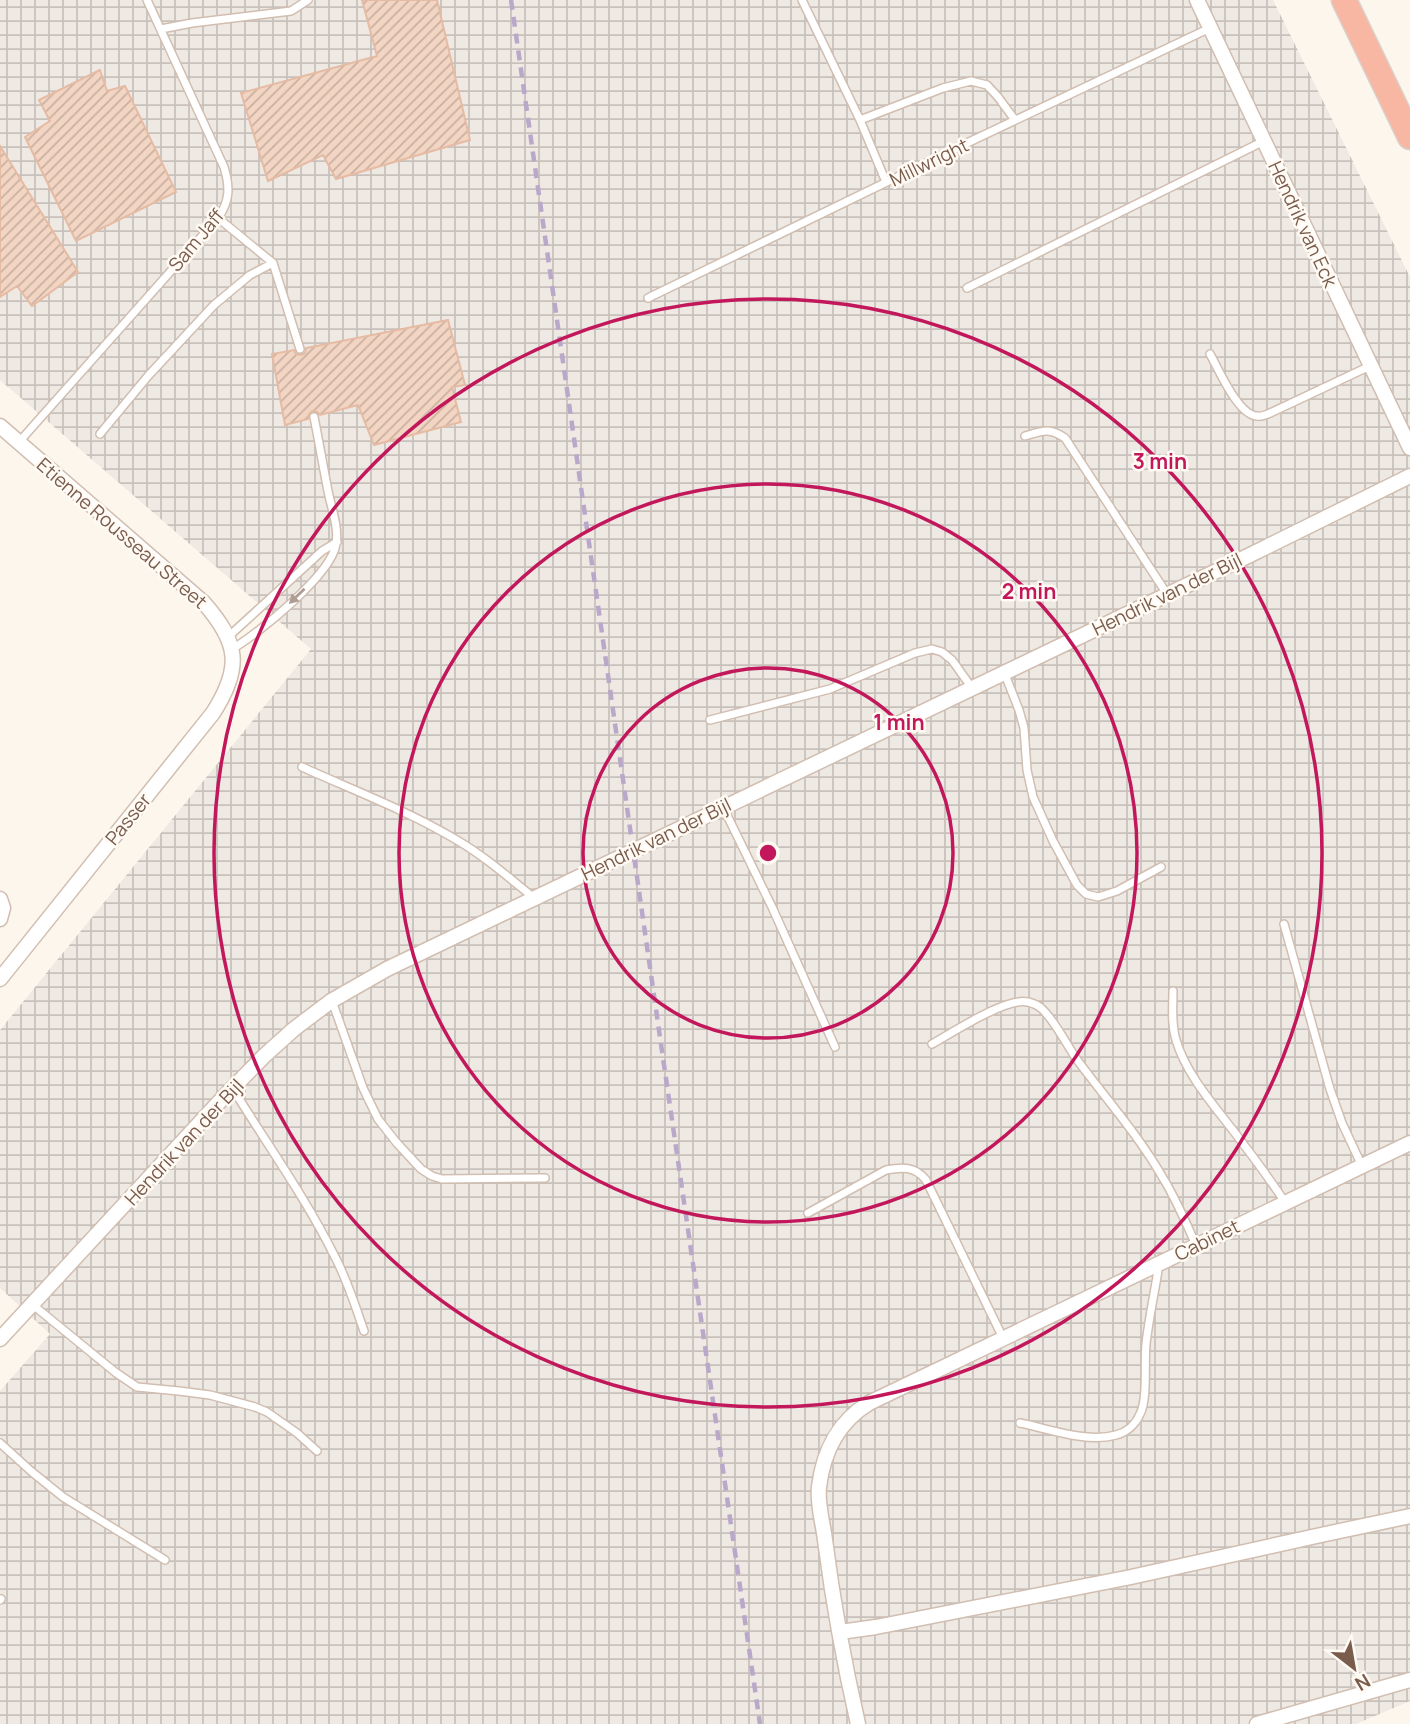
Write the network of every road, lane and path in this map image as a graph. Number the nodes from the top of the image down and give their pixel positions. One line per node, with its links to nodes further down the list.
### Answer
1 (147, 0): 7 (lane, Sam Jaff)
2 (308, 0): 7 (lane)
3 (803, 0): 8 (lane)
4 (1197, 0): 6 (street, Hendrik van Eck)
5 (1344, 0): 10 (highway)
6 (1210, 28): 9 (lane, Millwright); 11 (street, Hendrik van Eck)
7 (161, 29): 13 (lane, Sam Jaff)
8 (860, 120): 9 (lane); 12 (lane)
9 (1015, 120): 12 (lane, Millwright)
10 (1410, 136)
11 (1264, 141): 15 (lane); 19 (street, Hendrik van Eck)
12 (886, 182): 16 (lane, Millwright)
13 (218, 218): 14 (lane); 24 (lane, Sam Jaff)
14 (273, 263): 17 (lane); 22 (lane)
15 (967, 288)
16 (648, 298)
17 (300, 349)
18 (1210, 354): 19 (lane)
19 (1371, 366): 25 (street, Hendrik van Eck)
20 (314, 417): 27 (lane)
21 (0, 426): 24 (street, Etienne Rousseau Street)
22 (100, 435)
23 (1025, 436): 28 (lane)
24 (19, 442): 29 (street, Etienne Rousseau Street)
25 (1410, 448)
26 (1410, 476): 28 (street, Hendrik van der Bijl)
27 (337, 542): 29 (lane); 29 (lane, one-way to 29)
28 (1167, 594): 30 (street, Hendrik van der Bijl)
29 (230, 643): 40 (street, Passer)
30 (1004, 672): 31 (street, Hendrik van der Bijl); 35 (lane)
31 (972, 688): 32 (lane); 34 (street, Hendrik van der Bijl)
32 (710, 720)
33 (302, 766): 36 (lane)
34 (723, 807): 36 (street, Hendrik van der Bijl); 44 (lane)
35 (1161, 867)
36 (534, 898): 42 (street, Hendrik van der Bijl)
37 (0, 899): 38 (street)
38 (0, 919)
39 (1284, 924): 47 (lane)
40 (0, 979)
41 (1173, 991): 49 (lane)
42 (331, 1001): 45 (street, Hendrik van der Bijl); 48 (lane)
43 (932, 1044): 51 (lane)
44 (835, 1047)
45 (233, 1088): 53 (street, Hendrik van der Bijl); 54 (lane)
46 (1410, 1143): 47 (street, Cabinet)
47 (1362, 1166): 49 (street, Cabinet)
48 (545, 1178)
49 (1285, 1202): 51 (street, Cabinet)
50 (808, 1213): 56 (lane)
51 (1196, 1245): 52 (street, Cabinet)
52 (1160, 1263): 56 (street, Cabinet); 57 (lane)
53 (33, 1305): 55 (street, Hendrik van der Bijl); 59 (lane)
54 (364, 1331)
55 (0, 1339)
56 (1004, 1339): 62 (street, Cabinet)
57 (1020, 1423)
58 (0, 1443): 61 (lane)
59 (317, 1451)
60 (1410, 1516): 62 (street)
61 (165, 1560)
62 (840, 1632): 64 (street, Cabinet)
63 (1410, 1680): 65 (street)
64 (858, 1724)
65 (1257, 1724)

